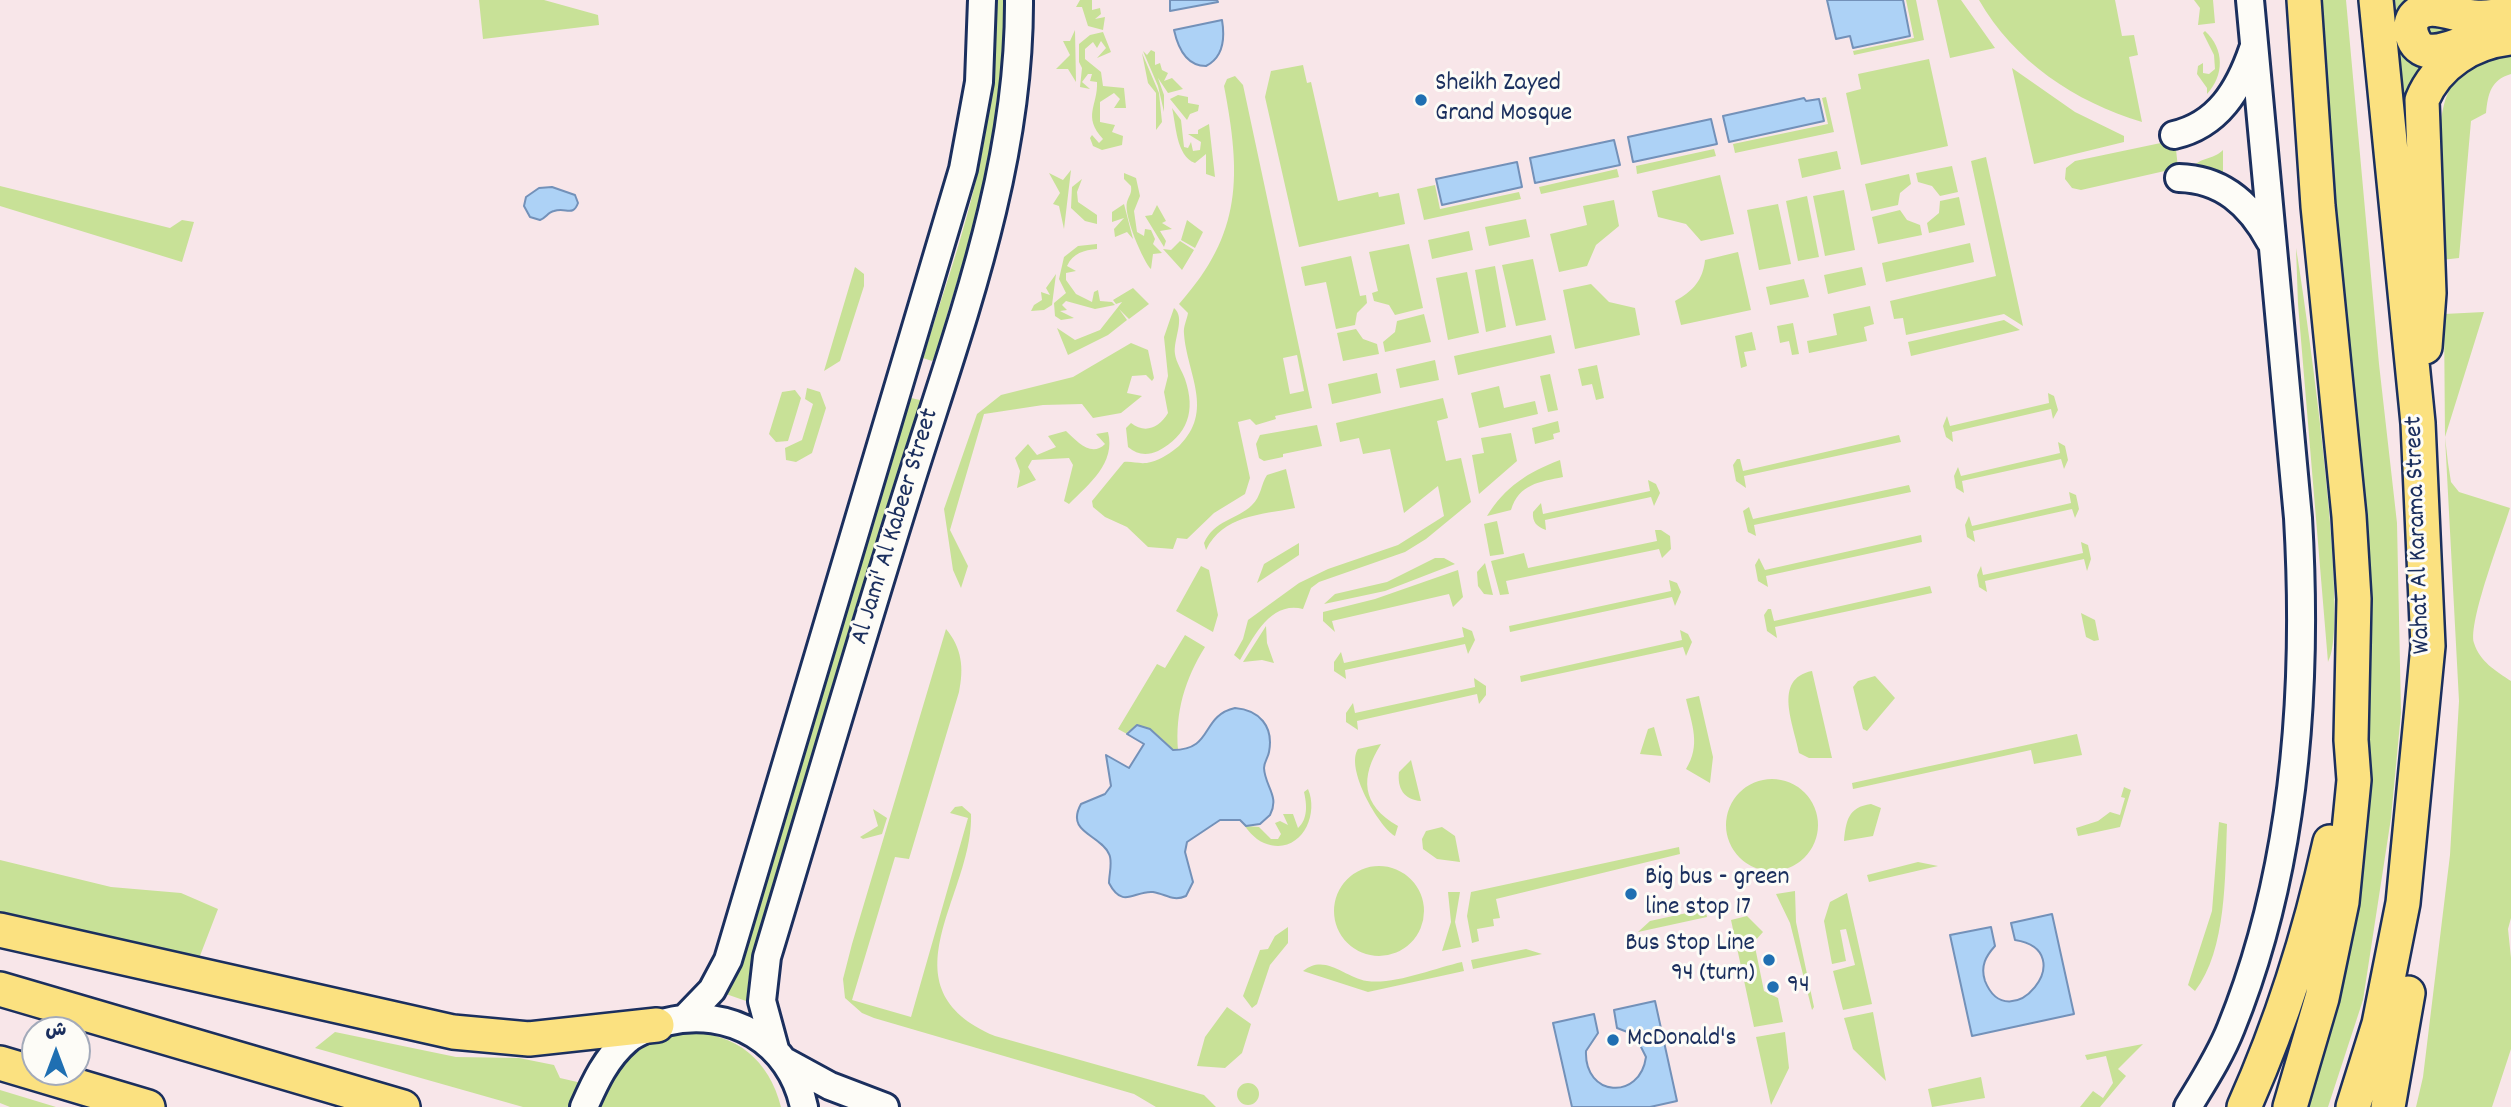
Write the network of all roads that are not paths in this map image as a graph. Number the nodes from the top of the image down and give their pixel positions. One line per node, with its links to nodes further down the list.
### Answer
1 (982, 0): 19 (main road, Al Jami' Al Kabeer Street)
2 (1019, 0): 20 (main road, Al Jami' Al Kabeer Street)
3 (2250, 0): 9 (main road)
4 (2281, 0): 12 (highway)
5 (2304, 0): 12 (highway)
6 (2376, 0): 14 (highway, Wahat Al Karama Street)
7 (2454, 0): 8 (highway)
8 (2509, 24): 14 (highway)
9 (2254, 44): 10 (main road); 13 (main road)
10 (2174, 135)
11 (2179, 178): 13 (main road)
12 (2318, 206): 16 (highway)
13 (2273, 246): 27 (main road)
14 (2418, 423): 15 (highway, Wahat Al Karama Street)
15 (2428, 646): 30 (highway, Wahat Al Karama Street); 31 (highway)
16 (2351, 740): 28 (highway); 29 (highway)
17 (0, 930): 19 (highway)
18 (0, 989): 24 (highway)
19 (671, 1021): 20 (main road); 22 (main road)
20 (780, 1055): 25 (main road, Al Jami' Al Kabeer Street); 26 (main road)
21 (0, 1063): 23 (highway)
22 (589, 1097)
23 (148, 1107)
24 (404, 1107)
25 (804, 1107)
26 (886, 1107)
27 (2188, 1107)
28 (2244, 1107)
29 (2290, 1107)
30 (2353, 1107)
31 (2388, 1107)

